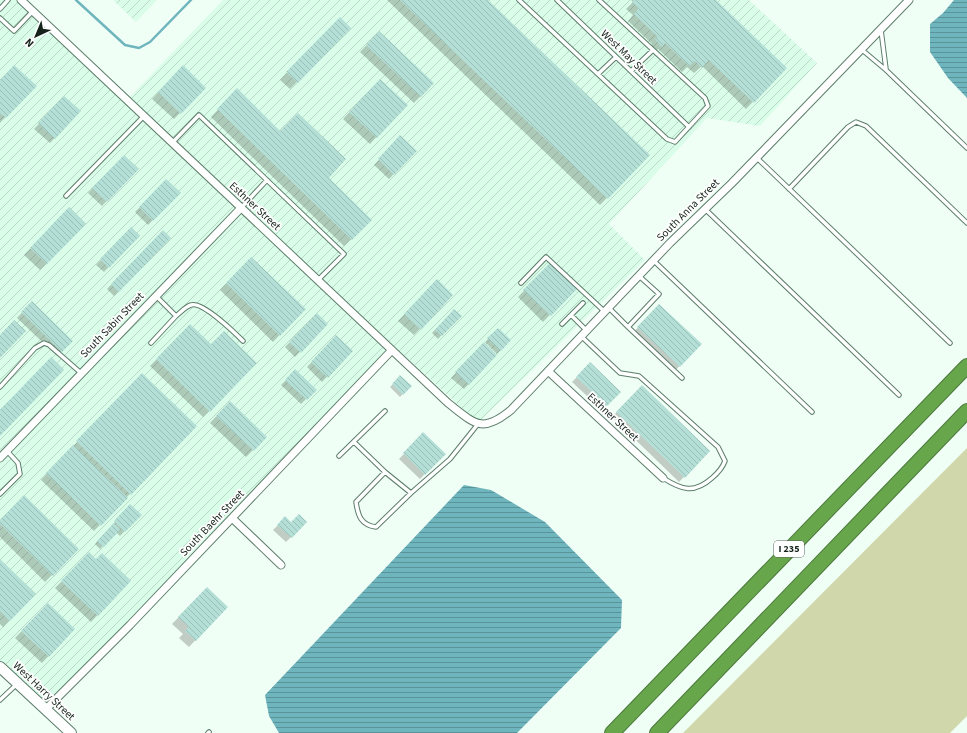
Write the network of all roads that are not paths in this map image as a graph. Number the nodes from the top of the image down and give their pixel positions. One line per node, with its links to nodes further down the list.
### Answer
1 (8, 0): 7 (lane)
2 (21, 0): 8 (street, Esthner Street)
3 (519, 0): 16 (lane)
4 (557, 0): 13 (lane, West May Street)
5 (599, 0): 12 (lane)
6 (909, 0): 10 (street, South Anna Street)
7 (0, 9)
8 (32, 11): 9 (lane); 17 (street, Esthner Street)
9 (0, 18)
10 (881, 29): 11 (street, South Anna Street); 14 (lane)
11 (861, 49): 14 (lane); 21 (street, South Anna Street)
12 (652, 51): 15 (lane); 18 (lane)
13 (616, 57): 15 (lane, West May Street); 16 (lane)
14 (886, 70): 20 (lane)
15 (631, 71): 18 (lane, West May Street)
16 (598, 74): 18 (lane)
17 (144, 116): 19 (street, Esthner Street); 24 (lane)
18 (689, 127)
19 (172, 143): 22 (lane); 25 (street, Esthner Street)
20 (967, 148)
21 (756, 158): 23 (lane); 26 (street, South Anna Street)
22 (267, 180): 25 (lane); 30 (lane)
23 (789, 189): 27 (lane); 43 (lane)
24 (66, 196)
25 (241, 208): 30 (street, Esthner Street); 32 (street, South Sabin Street)
26 (705, 209): 28 (street, South Anna Street); 50 (lane)
27 (967, 223)
28 (654, 261): 29 (street, South Anna Street); 53 (lane)
29 (639, 276): 34 (street, South Anna Street); 38 (lane)
30 (318, 280): 44 (street, Esthner Street)
31 (521, 283): 34 (lane)
32 (156, 296): 36 (lane); 47 (street, South Sabin Street)
33 (583, 303): 35 (lane)
34 (607, 310): 38 (lane); 39 (street, South Anna Street)
35 (571, 315): 37 (lane); 39 (lane)
36 (176, 316): 41 (lane); 42 (lane)
37 (562, 324)
38 (628, 327): 48 (lane)
39 (587, 331): 40 (street, South Anna Street)
40 (582, 337): 46 (street, South Anna Street); 60 (lane)
41 (243, 340)
42 (151, 343)
43 (950, 343)
44 (392, 350): 54 (street, Esthner Street); 63 (street, South Baehr Street)
45 (967, 366): 70 (highway, I 235)
46 (548, 372): 54 (street, South Anna Street); 60 (street, Esthner Street)
47 (81, 373): 49 (lane); 56 (street, South Sabin Street)
48 (682, 378)
49 (0, 387)
50 (899, 395)
51 (385, 411): 55 (lane)
52 (967, 411): 71 (highway, I 235)
53 (812, 412)
54 (478, 423): 61 (lane)
55 (354, 442): 57 (lane); 59 (lane)
56 (7, 451): 58 (street, South Sabin Street); 62 (lane)
57 (339, 456)
58 (0, 458)
59 (385, 472): 61 (lane); 61 (lane)
60 (663, 478)
61 (411, 493)
62 (0, 494)
63 (232, 518): 64 (street); 68 (street, South Baehr Street)
64 (281, 565)
65 (0, 666): 66 (street, West Harry Street)
66 (18, 683): 67 (lane); 68 (street, West Harry Street)
67 (0, 700)
68 (46, 709): 69 (street, West Harry Street)
69 (71, 733)
70 (612, 733)
71 (657, 733)

